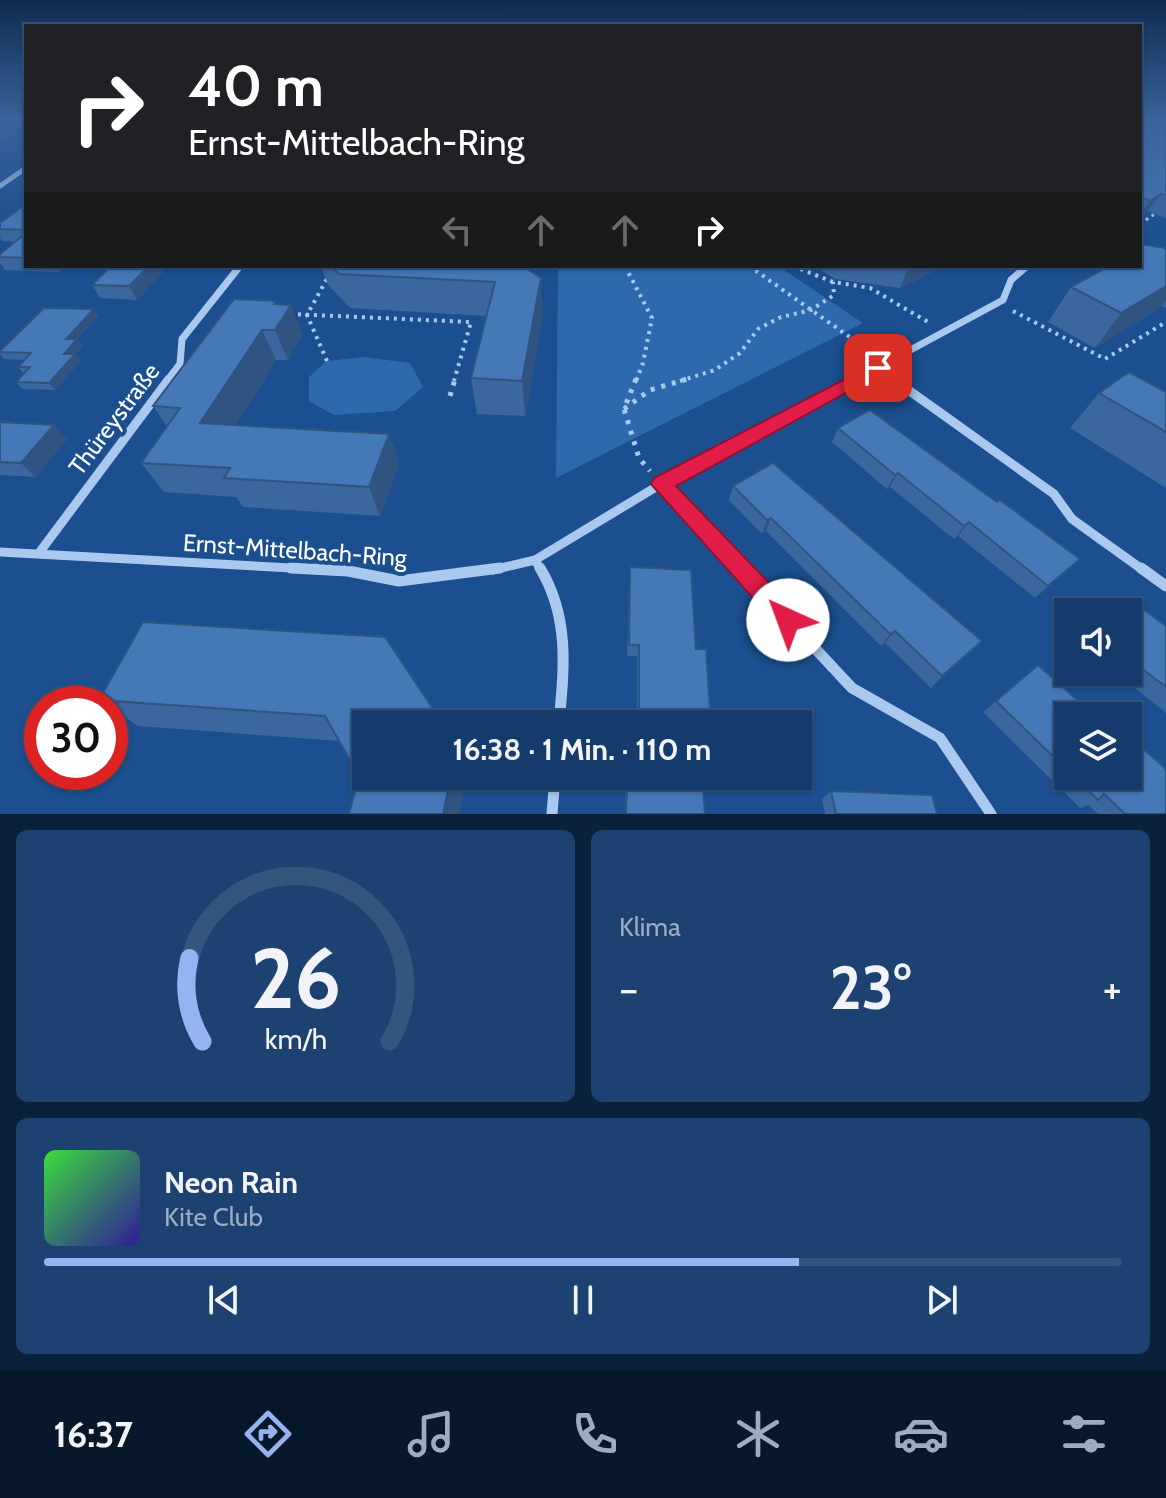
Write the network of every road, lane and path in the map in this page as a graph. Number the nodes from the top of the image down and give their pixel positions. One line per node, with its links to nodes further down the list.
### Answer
1 (24, 169): 2 (street)
2 (0, 186)
3 (1165, 207): 4 (path)
4 (1142, 223)
5 (238, 268): 24 (street, Thüreystraße)
6 (333, 268): 15 (path)
7 (626, 268): 21 (path)
8 (752, 268): 13 (path)
9 (798, 268): 11 (path)
10 (1025, 268): 12 (street, Ernst-Mittelbach-Ring)
11 (833, 282): 13 (path); 17 (path)
12 (998, 303): 16 (path); 17 (street, Ernst-Mittelbach-Ring)
13 (811, 310): 19 (path); 21 (path)
14 (278, 314): 15 (path)
15 (307, 315): 18 (path); 20 (path)
16 (1166, 322)
17 (946, 332): 19 (street, Ernst-Mittelbach-Ring)
18 (327, 361)
19 (878, 368): 22 (street, Ernst-Mittelbach-Ring); 26 (street)
20 (450, 396)
21 (624, 409): 22 (path)
22 (661, 484): 25 (street, Ernst-Mittelbach-Ring); 30 (street)
23 (0, 552): 24 (street, Ernst-Mittelbach-Ring)
24 (39, 553): 25 (street, Ernst-Mittelbach-Ring)
25 (535, 560): 27 (street)
26 (1166, 586)
27 (560, 710)
28 (554, 790): 29 (street)
29 (552, 814)
30 (991, 814)

